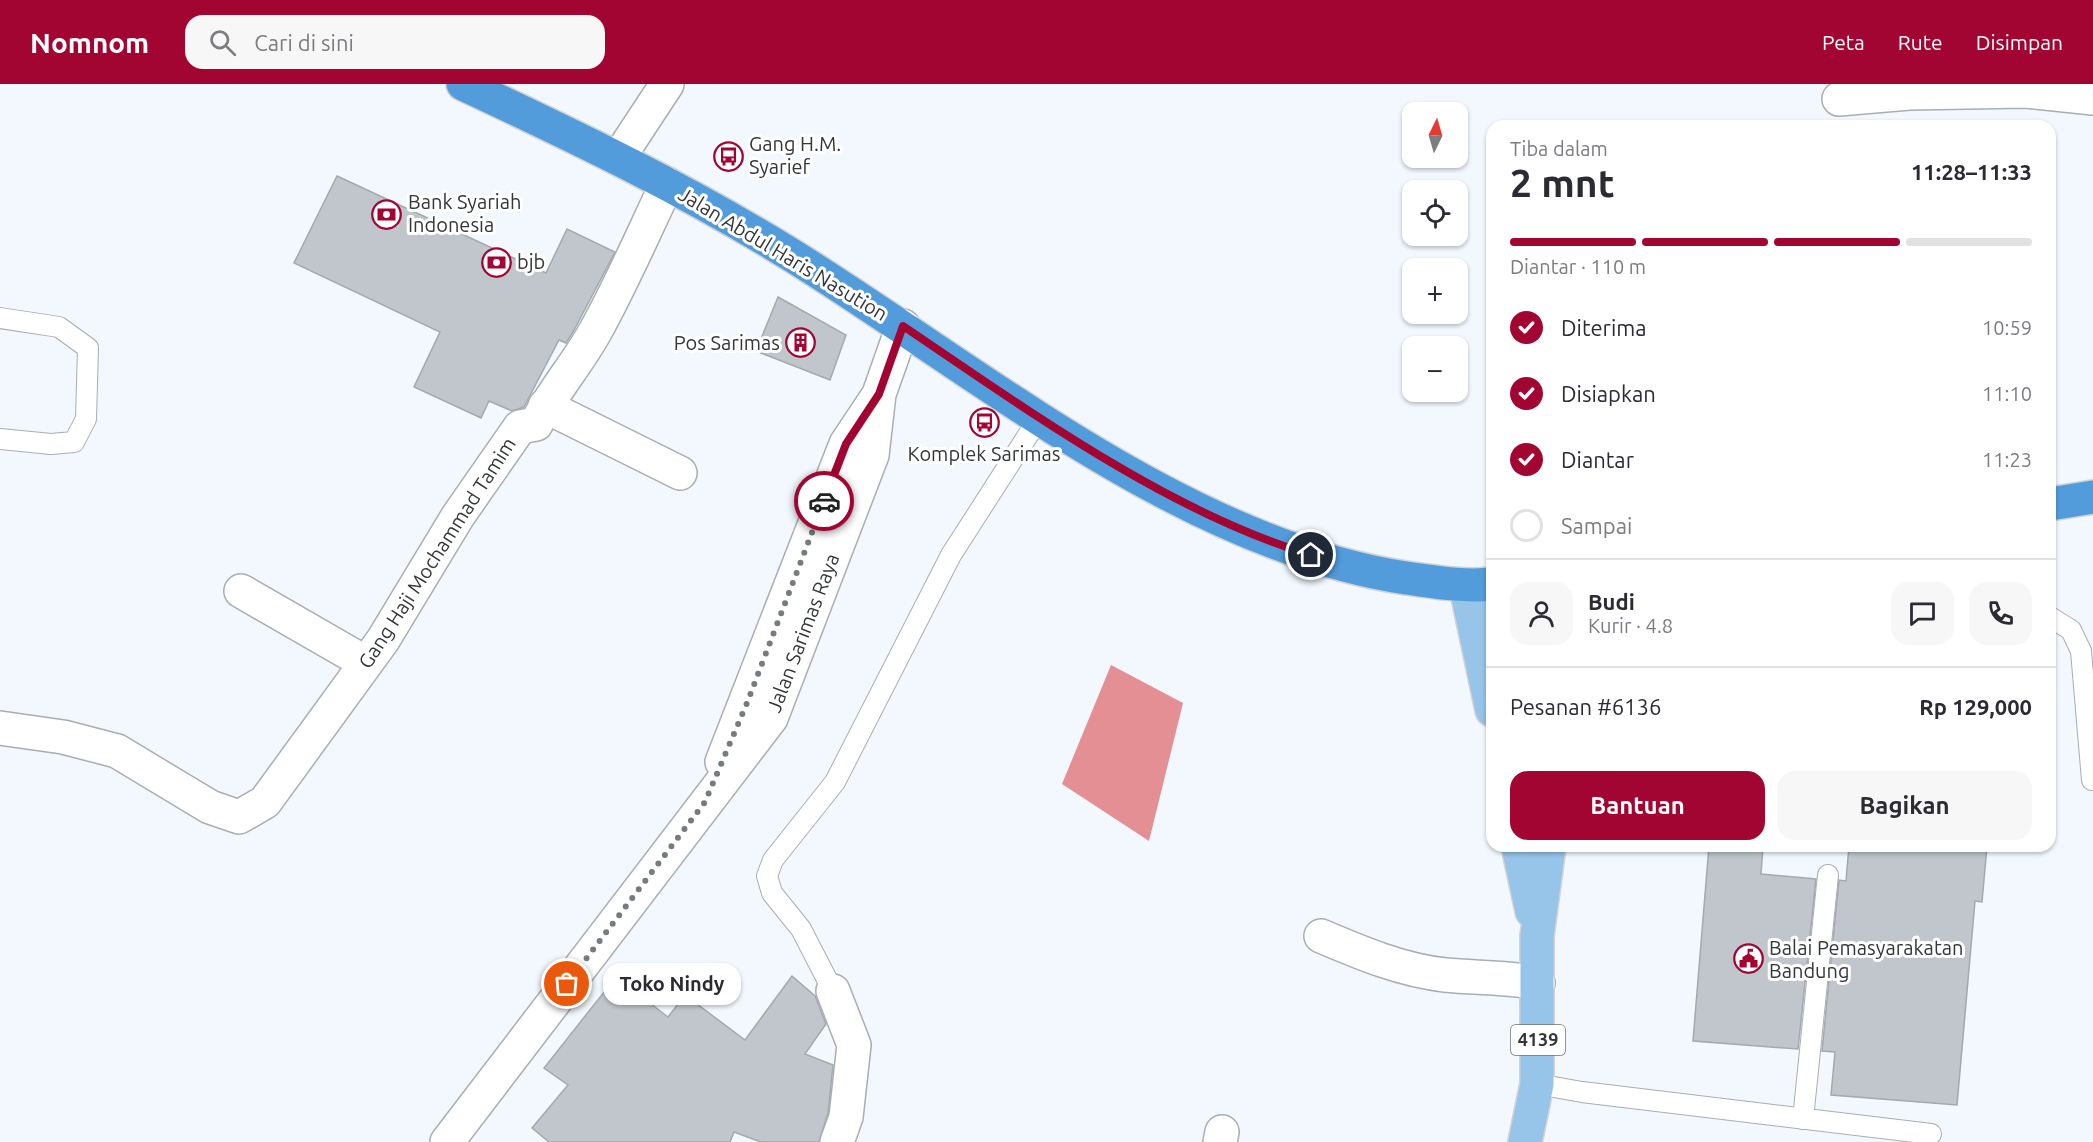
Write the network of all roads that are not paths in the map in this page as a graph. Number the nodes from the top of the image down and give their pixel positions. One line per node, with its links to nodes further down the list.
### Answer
1 (463, 84): 5 (highway, Jalan Abdul Haris Nasution)
2 (667, 84): 5 (street)
3 (2093, 98): 4 (street)
4 (1839, 99)
5 (619, 156): 6 (highway, Jalan Abdul Haris Nasution)
6 (667, 184): 8 (highway, Jalan Abdul Haris Nasution); 10 (street, Gang Haji Mochammad Tamim)
7 (0, 318): 12 (lane)
8 (903, 326): 9 (street); 11 (highway, Jalan Abdul Haris Nasution)
9 (879, 394): 23 (street); 23 (street, Jalan Sarimas Raya)
10 (545, 406): 13 (street); 20 (street, Gang Haji Mochammad Tamim)
11 (1039, 418): 16 (highway, Jalan Abdul Haris Nasution); 30 (lane)
12 (0, 439)
13 (680, 473)
14 (2093, 496): 15 (highway)
15 (2056, 503)
16 (1479, 585): 19 (main road)
17 (241, 591): 20 (street)
18 (2056, 621): 22 (lane)
19 (1486, 652)
20 (366, 663): 21 (street, Gang Haji Mochammad Tamim)
21 (0, 728)
22 (2092, 780)
23 (705, 802): 34 (street, Jalan Sarimas Raya)
24 (1519, 852): 28 (main road, 4139)
25 (1548, 852): 28 (main road, 4139)
26 (1828, 875): 32 (lane)
27 (1321, 936): 29 (street)
28 (1537, 936): 29 (main road, 4139)
29 (1538, 983): 31 (main road, 4139)
30 (833, 991): 35 (street)
31 (1537, 1084): 32 (lane); 36 (main road, 4139)
32 (1803, 1119): 33 (lane)
33 (1931, 1134)
34 (447, 1142)
35 (837, 1142)
36 (1526, 1142)

